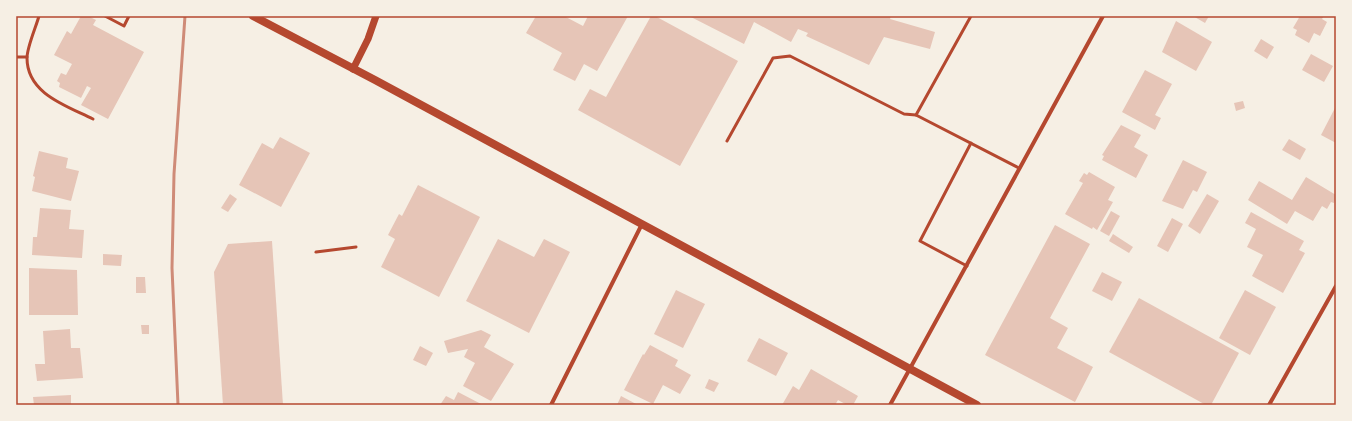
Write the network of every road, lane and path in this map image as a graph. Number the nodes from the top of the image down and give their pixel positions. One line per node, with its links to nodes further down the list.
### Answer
1 (39, 16): 9 (lane)
2 (104, 16): 3 (lane)
3 (129, 16)
4 (253, 16): 10 (main road)
5 (376, 16): 10 (street)
6 (971, 16): 11 (lane)
7 (1103, 16): 15 (street)
8 (16, 57): 9 (lane)
9 (27, 57): 12 (lane)
10 (353, 69): 16 (main road)
11 (916, 114): 13 (lane); 14 (lane)
12 (93, 119)
13 (727, 141)
14 (971, 142): 15 (lane); 19 (lane)
15 (1019, 168): 19 (street)
16 (642, 224): 21 (main road); 22 (street)
17 (356, 247): 18 (lane)
18 (316, 252)
19 (966, 266): 21 (street)
20 (1336, 286): 25 (street)
21 (910, 370): 23 (street); 24 (main road)
22 (550, 405)
23 (890, 405)
24 (977, 405)
25 (1269, 405)

